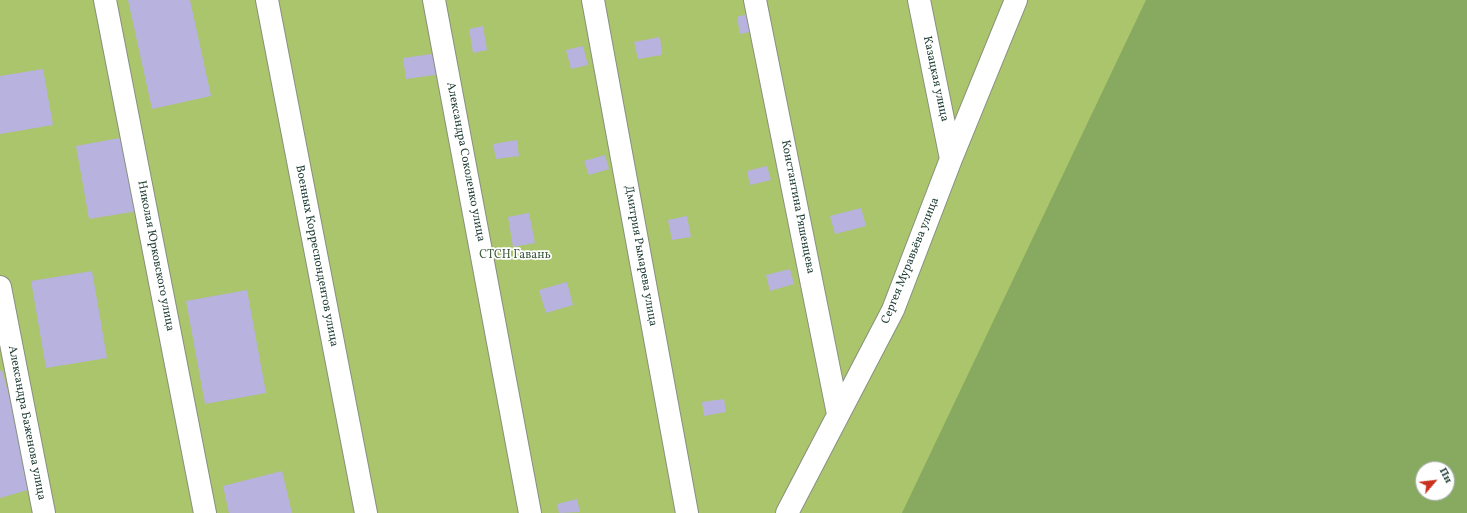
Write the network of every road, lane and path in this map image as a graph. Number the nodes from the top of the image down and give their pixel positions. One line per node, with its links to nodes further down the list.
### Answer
1 (105, 0): 12 (street, Николая Юрковского улица)
2 (267, 0): 13 (street, Военных Корреспондентов улица)
3 (434, 0): 14 (street, Александра Соколенко улица)
4 (593, 0): 15 (street, Дмитрия Рымарева улица)
5 (755, 0): 10 (street, Константина Ряшенцева)
6 (919, 0): 8 (street, Казацкая улица)
7 (1016, 0): 8 (street, Сергея Муравьёва улица)
8 (951, 159): 10 (street, Сергея Муравьёва улица)
9 (0, 287): 11 (street, Александра Баженова улица)
10 (838, 414): 16 (street, Сергея Муравьёва улица)
11 (44, 513)
12 (205, 513)
13 (366, 513)
14 (530, 513)
15 (687, 513)
16 (787, 513)

